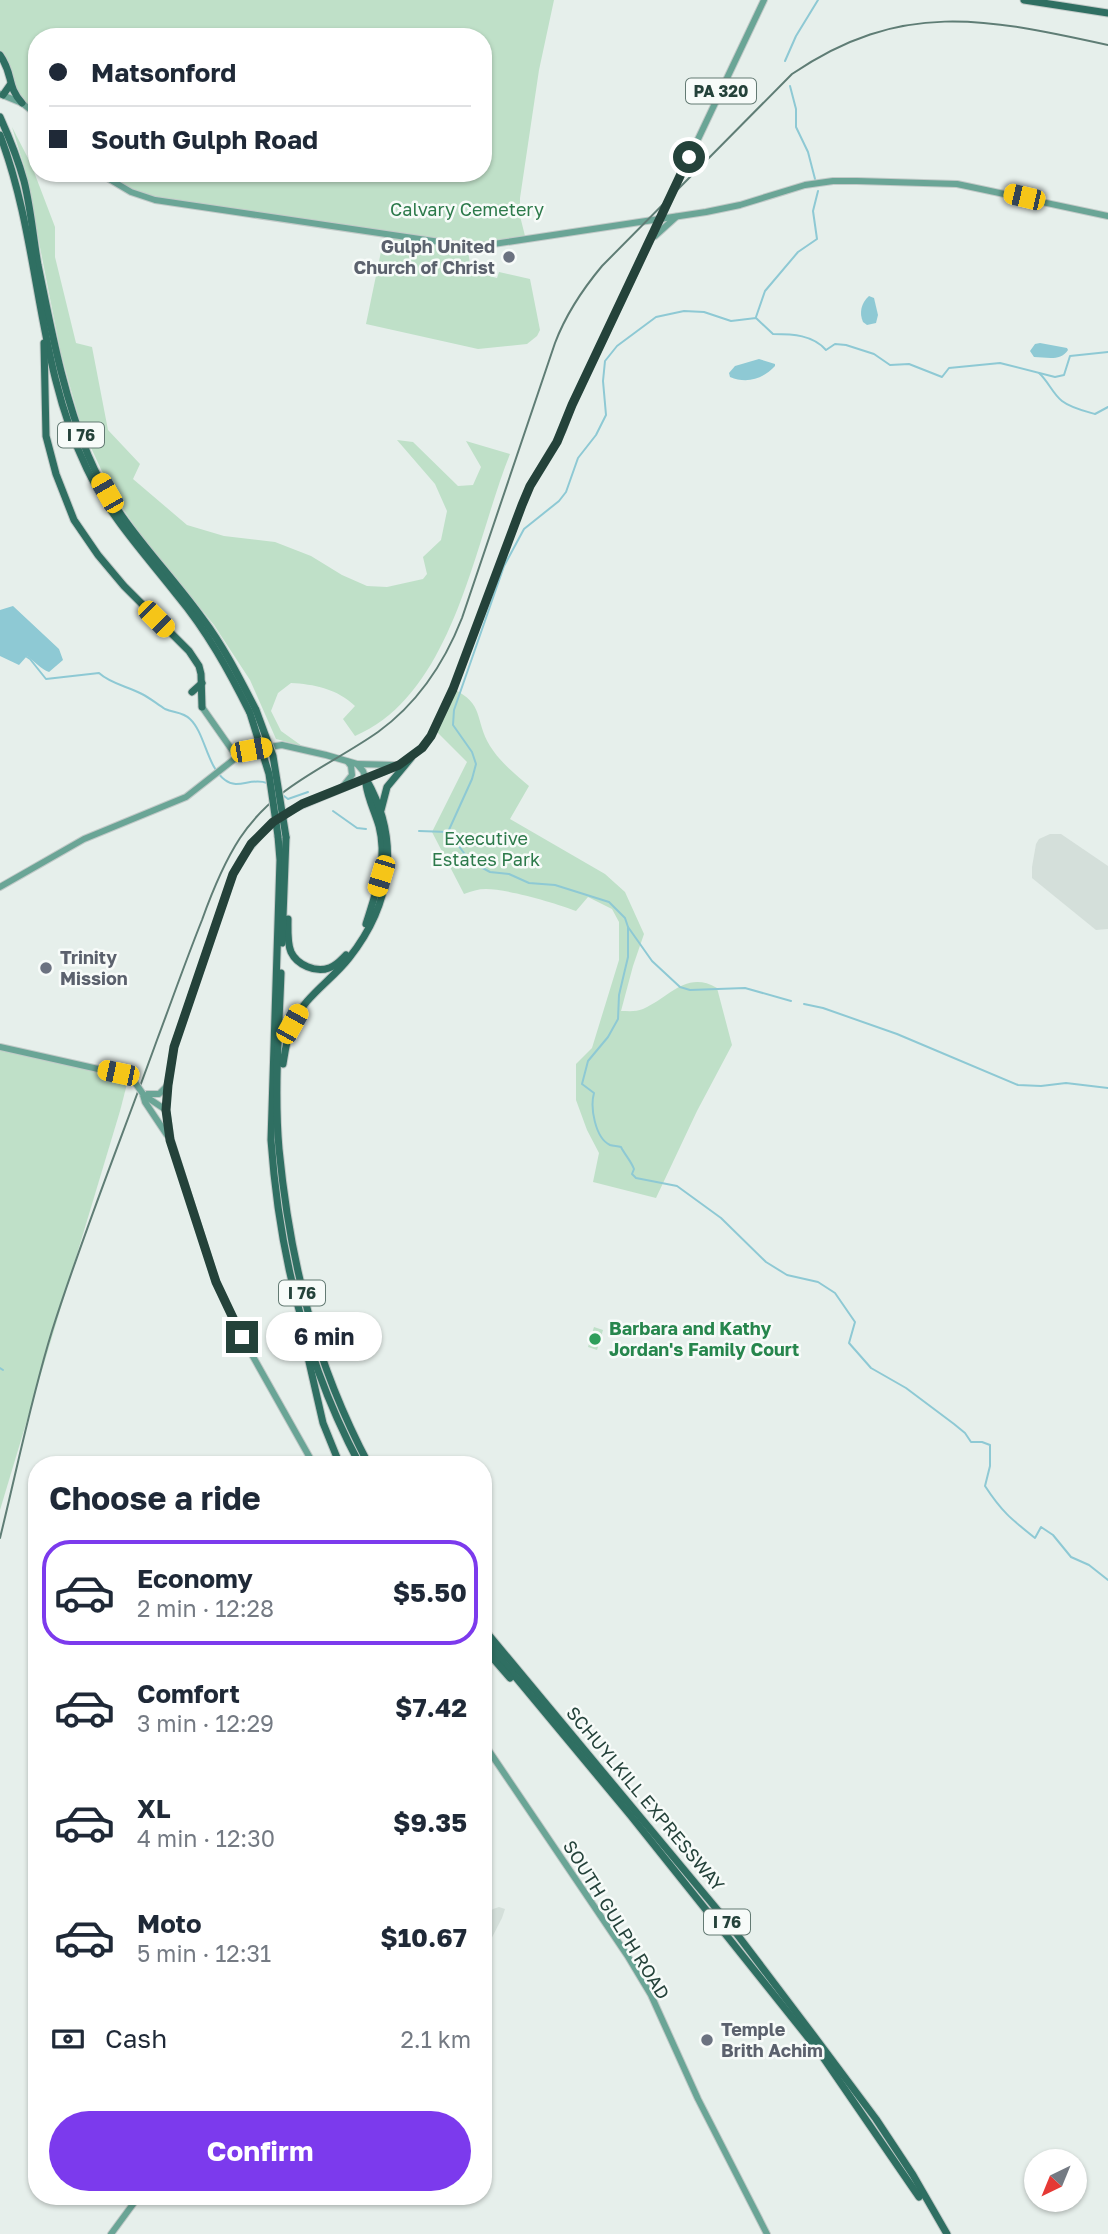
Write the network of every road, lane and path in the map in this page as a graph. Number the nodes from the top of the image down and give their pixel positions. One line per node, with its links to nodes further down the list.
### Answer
1 (764, 0): 14 (main road, PA 320)
2 (1024, 0): 3 (highway)
3 (1108, 13)
4 (0, 55): 5 (highway)
5 (10, 85): 6 (highway); 7 (highway)
6 (1, 94): 7 (main road)
7 (22, 103): 8 (main road)
8 (28, 108)
9 (0, 117): 20 (highway, I 76)
10 (0, 135): 16 (highway, I 76)
11 (114, 182): 14 (main road)
12 (677, 216): 13 (main road); 14 (main road); 15 (main road)
13 (1108, 216)
14 (660, 219): 15 (main road, PA 320)
15 (649, 242): 22 (main road, PA 320)
16 (44, 332): 17 (highway); 20 (highway, I 76)
17 (202, 683): 18 (highway); 19 (highway)
18 (192, 692)
19 (202, 707): 21 (main road)
20 (253, 712): 29 (highway, I 76, bridge)
21 (237, 757): 23 (main road); 31 (main road)
22 (411, 758): 25 (main road, PA 320); 28 (highway)
23 (346, 761): 24 (main road); 27 (main road)
24 (357, 764): 25 (main road); 26 (main road)
25 (399, 765): 26 (main road, PA 320)
26 (366, 779): 27 (main road); 28 (highway); 30 (highway)
27 (338, 790): 33 (main road)
28 (381, 814): 37 (highway)
29 (282, 836): 30 (highway, I 76); 39 (highway, I 76)
30 (286, 880): 37 (highway, I 76)
31 (0, 887)
32 (0, 1047): 34 (main road, bridge)
33 (168, 1085): 34 (main road); 36 (main road)
34 (143, 1095): 35 (main road); 36 (main road)
35 (150, 1108): 36 (main road); 38 (main road)
36 (166, 1110): 38 (main road)
37 (278, 1110): 43 (highway, I 76)
38 (170, 1140): 40 (main road)
39 (304, 1332): 41 (highway); 42 (highway, I 76)
40 (309, 1456)
41 (336, 1456)
42 (356, 1456)
43 (365, 1456)
44 (492, 1639): 53 (highway, SCHUYLKILL EXPRESSWAY / I 76)
45 (492, 1649): 47 (highway, SCHUYLKILL EXPRESSWAY / I 76)
46 (492, 1658): 47 (highway)
47 (550, 1720): 52 (highway, SCHUYLKILL EXPRESSWAY / I 76)
48 (492, 1755): 51 (main road, SOUTH GULPH ROAD)
49 (132, 2205): 50 (main road)
50 (111, 2234)
51 (767, 2234)
52 (941, 2234)
53 (947, 2234)

